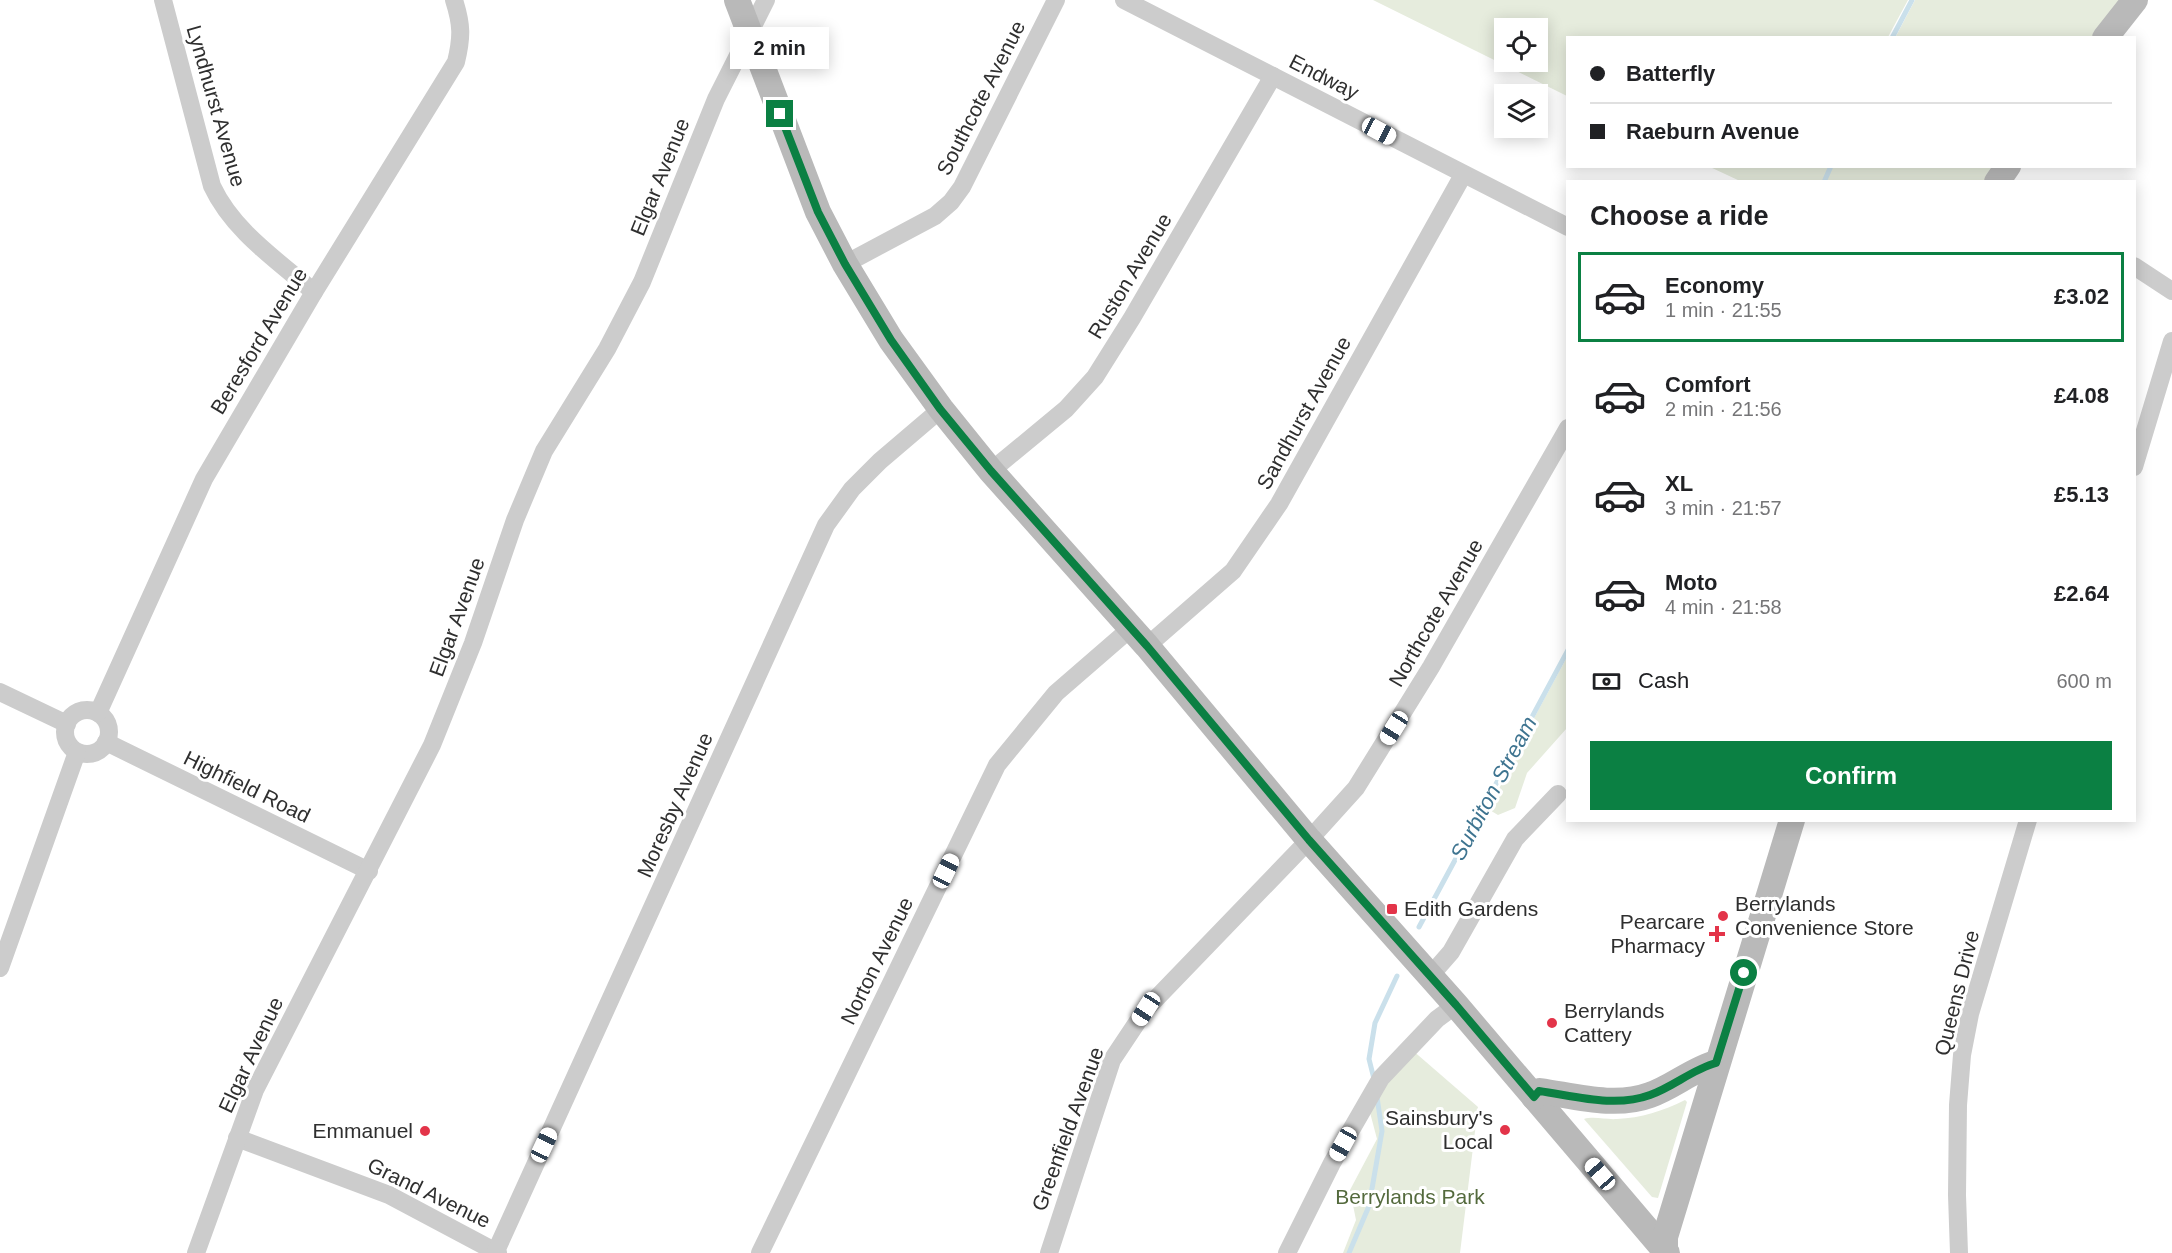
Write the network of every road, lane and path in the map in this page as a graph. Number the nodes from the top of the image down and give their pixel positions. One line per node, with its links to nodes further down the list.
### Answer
1 (163, 0): 16 (street, Lyndhurst Avenue)
2 (454, 0): 16 (street, Beresford Avenue)
3 (737, 0): 8 (street)
4 (766, 0): 8 (street, Elgar Avenue)
5 (1056, 0): 13 (street, Southcote Avenue)
6 (1124, 0): 10 (street, Endway)
7 (2135, 0): 9 (street)
8 (749, 32): 13 (street); 32 (street, Elgar Avenue)
9 (2107, 36)
10 (1274, 76): 11 (street, Endway); 21 (street, Ruston Avenue)
11 (1463, 175): 12 (street, Endway); 22 (street, Sandhurst Avenue)
12 (1566, 226)
13 (845, 264): 18 (street)
14 (2136, 267): 15 (street)
15 (2172, 291)
16 (314, 292): 24 (street, Beresford Avenue)
17 (2172, 341): 20 (street)
18 (940, 409): 21 (street); 40 (street, Moresby Avenue)
19 (1566, 432): 31 (street, Northcote Avenue)
20 (2136, 460)
21 (991, 471): 22 (street)
22 (1139, 637): 31 (street); 42 (street, Norton Avenue)
23 (0, 692): 25 (street)
24 (98, 713): 25 (street); 26 (street)
25 (67, 724): 27 (street)
26 (106, 742): 27 (street); 32 (street, Highfield Road)
27 (77, 752): 33 (street)
28 (1558, 794): 34 (street)
29 (1791, 822): 36 (street)
30 (2027, 822): 45 (street, Queens Drive)
31 (1309, 840): 34 (street); 43 (street, Greenfield Avenue)
32 (369, 871): 38 (street, Elgar Avenue)
33 (0, 968)
34 (1430, 976): 35 (street)
35 (1456, 1005): 37 (street); 44 (street)
36 (1716, 1063): 37 (street); 39 (street)
37 (1534, 1097): 39 (street)
38 (237, 1138): 40 (street, Grand Avenue); 41 (street, Elgar Avenue)
39 (1666, 1251)
40 (497, 1252)
41 (196, 1253)
42 (760, 1253)
43 (1049, 1253)
44 (1287, 1253)
45 (1959, 1253)

